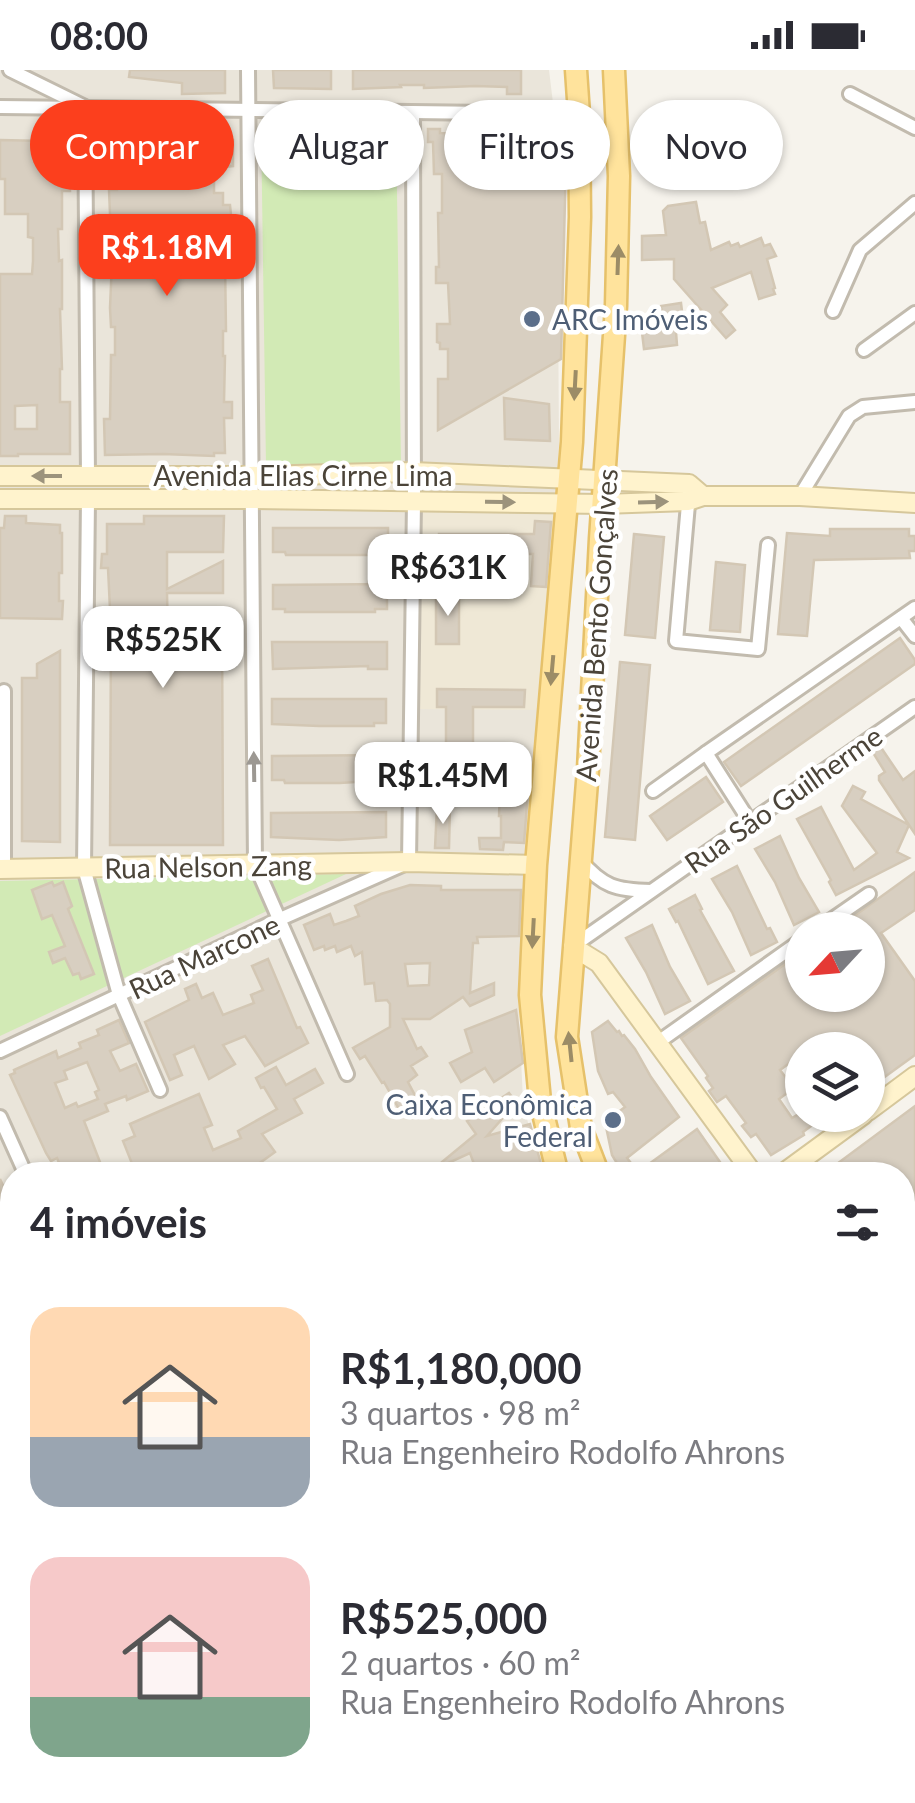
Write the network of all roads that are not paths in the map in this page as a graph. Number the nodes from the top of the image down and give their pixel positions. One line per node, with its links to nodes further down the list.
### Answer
1 (10, 70): 6 (street)
2 (248, 70): 11 (street)
3 (576, 70): 7 (main road, Avenida Bento Gonçalves)
4 (614, 70): 27 (main road, Avenida Bento Gonçalves, one-way to 4)
5 (850, 94): 13 (street)
6 (72, 100)
7 (578, 100)
8 (30, 107): 9 (street)
9 (0, 108)
10 (234, 110): 11 (street)
11 (248, 110): 12 (street); 25 (street)
12 (254, 110)
13 (915, 128)
14 (86, 190): 24 (street)
15 (414, 190): 22 (street)
16 (579, 190): 26 (main road, Avenida Bento Gonçalves, one-way to 26)
17 (915, 203): 18 (street)
18 (833, 311)
19 (915, 312): 20 (street)
20 (864, 350)
21 (915, 402): 29 (street)
22 (413, 472): 25 (street, Avenida Elias Cirne Lima); 26 (street, Avenida Elias Cirne Lima); 33 (street)
23 (0, 476): 24 (street, Avenida Elias Cirne Lima, one-way to 23)
24 (88, 476): 25 (street, Avenida Elias Cirne Lima)
25 (250, 476): 32 (street)
26 (570, 479): 27 (street, Avenida Elias Cirne Lima); 34 (main road, Avenida Bento Gonçalves)
27 (605, 480): 28 (street, Avenida Elias Cirne Lima); 36 (main road, Avenida Bento Gonçalves)
28 (694, 494): 29 (street); 36 (street, Avenida Elias Cirne Lima, one-way to 28); 37 (street)
29 (800, 496): 35 (street)
30 (0, 499): 31 (street, Avenida Elias Cirne Lima)
31 (88, 499): 32 (street, Avenida Elias Cirne Lima); 50 (street)
32 (250, 499): 33 (street, Avenida Elias Cirne Lima); 48 (street, one-way to 32)
33 (414, 502): 34 (street, Avenida Elias Cirne Lima, one-way to 34); 47 (street)
34 (566, 503): 36 (street, Avenida Elias Cirne Lima); 49 (main road, Avenida Bento Gonçalves, one-way to 49)
35 (915, 503)
36 (603, 504): 46 (main road, Avenida Bento Gonçalves)
37 (768, 544)
38 (915, 608): 39 (street)
39 (901, 618): 40 (street); 43 (street)
40 (915, 636)
41 (4, 692): 51 (street)
42 (915, 707): 45 (street, Rua São Guilherme)
43 (706, 753): 44 (street); 45 (street)
44 (653, 791)
45 (750, 822): 52 (street, Rua São Guilherme)
46 (580, 860): 52 (street); 56 (main road, Avenida Bento Gonçalves)
47 (409, 862): 48 (street, Rua Nelson Zang); 49 (street, Rua Nelson Zang); 55 (street, Rua Marcone)
48 (255, 864): 50 (street, Rua Nelson Zang); 55 (street)
49 (536, 865): 68 (main road, Avenida Bento Gonçalves, one-way to 68)
50 (84, 868): 51 (street, Rua Nelson Zang); 58 (street)
51 (2, 869)
52 (651, 891): 56 (street, Rua São Guilherme)
53 (869, 894): 54 (street)
54 (844, 912)
55 (278, 920): 58 (street, Rua Marcone); 61 (street)
56 (573, 947): 59 (street); 69 (main road, Avenida Bento Gonçalves, one-way to 56)
57 (785, 952): 59 (street)
58 (119, 996): 60 (street, Rua Marcone); 63 (street)
59 (658, 1042): 70 (street)
60 (0, 1051)
61 (347, 1074)
62 (915, 1076): 64 (street)
63 (160, 1090)
64 (885, 1098)
65 (0, 1117): 67 (street)
66 (840, 1132): 71 (street)
67 (20, 1162)
68 (555, 1162)
69 (594, 1162)
70 (745, 1162)
71 (799, 1162)

